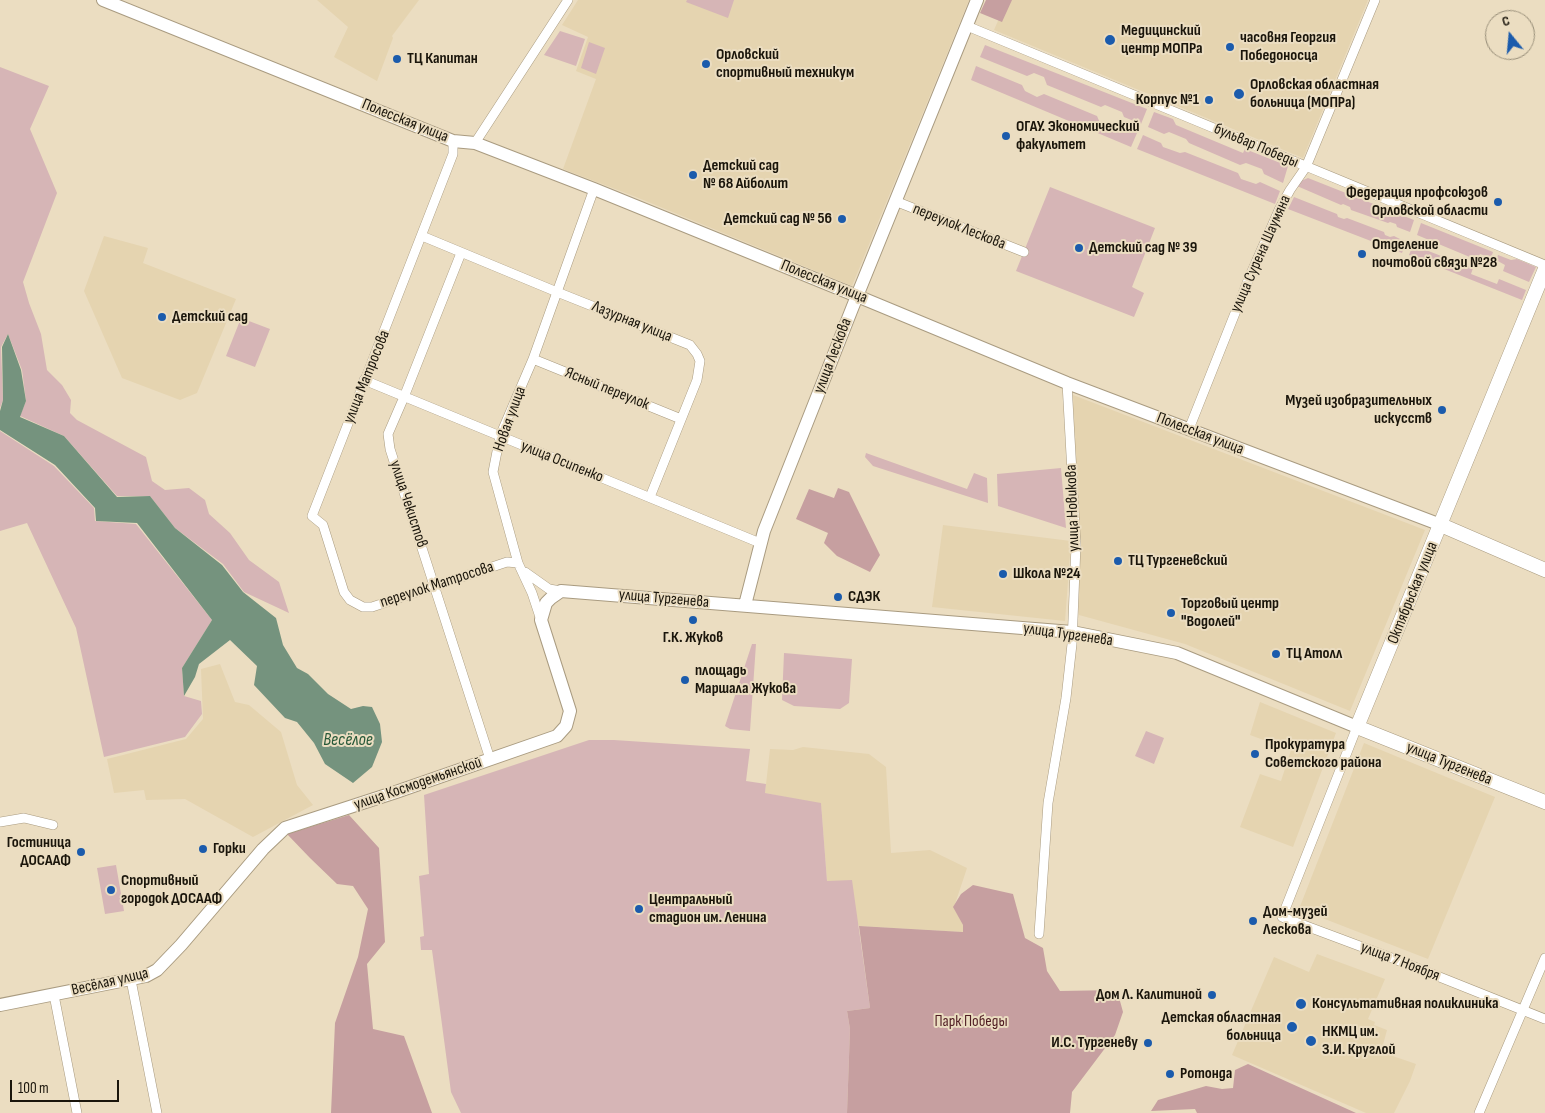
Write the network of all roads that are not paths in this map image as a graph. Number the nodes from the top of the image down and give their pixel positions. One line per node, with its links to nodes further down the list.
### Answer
1 (103, 0): 6 (main road, Полесская улица)
2 (568, 0): 7 (street)
3 (978, 0): 5 (main road, улица Лескова)
4 (1375, 0): 8 (street, улица Сурена Шаумяна)
5 (967, 26): 8 (street, бульвар Победы); 10 (main road, улица Лескова)
6 (453, 141): 7 (main road, Полесская улица); 11 (street, улица Матросова)
7 (474, 143): 9 (main road, Полесская улица)
8 (1306, 166): 14 (street, бульвар Победы); 23 (street, улица Сурена Шаумяна)
9 (594, 189): 16 (street, Новая улица); 17 (main road, Полесская улица)
10 (896, 201): 12 (street, переулок Лескова); 17 (main road, улица Лескова)
11 (422, 236): 13 (street, Лазурная улица); 19 (street, улица Матросова)
12 (1024, 252)
13 (460, 253): 16 (street, Лазурная улица); 21 (street, улица Чекистов)
14 (1545, 264)
15 (1545, 269): 26 (main road, Октябрьская улица)
16 (557, 292): 18 (street, Новая улица); 22 (street, Лазурная улица)
17 (857, 296): 20 (main road, Полесская улица); 27 (main road, улица Лескова)
18 (533, 359): 22 (street, Ясный переулок); 24 (street, Новая улица)
19 (364, 380): 21 (street, улица Осипенко); 32 (street, улица Матросова)
20 (1067, 383): 23 (main road, Полесская улица); 35 (street, улица Новикова)
21 (404, 397): 24 (street, улица Осипенко); 30 (street, улица Чекистов)
22 (681, 419): 25 (street, Лазурная улица)
23 (1189, 429): 26 (main road, Полесская улица)
24 (500, 436): 25 (street, улица Осипенко); 28 (street, Новая улица)
25 (650, 497): 27 (street, улица Осипенко)
26 (1441, 525): 29 (main road, Полесская улица); 36 (main road, Октябрьская улица)
27 (760, 542): 33 (main road, улица Лескова)
28 (521, 567): 30 (street, переулок Матросова); 31 (street); 34 (street, Новая улица)
29 (1545, 570)
30 (434, 585): 32 (street, переулок Матросова); 38 (street, улица Чекистов)
31 (562, 591): 33 (main road, улица Тургенева); 34 (main road)
32 (356, 604)
33 (745, 605): 35 (main road, улица Тургенева)
34 (541, 620): 37 (main road, Новая улица)
35 (1072, 632): 36 (main road, улица Тургенева); 44 (street, улица Новикова)
36 (1357, 727): 39 (main road, улица Тургенева); 43 (street, Октябрьская улица)
37 (557, 736): 38 (main road, улица Космодемьянской)
38 (490, 759): 42 (main road, улица Космодемьянской)
39 (1545, 802)
40 (0, 822): 41 (street)
41 (49, 824)
42 (279, 832): 46 (main road, Весёлая улица)
43 (1282, 917): 49 (street, улица 7 Ноября)
44 (1039, 934)
45 (1545, 958): 49 (street)
46 (131, 980): 47 (main road, Весёлая улица); 52 (street)
47 (54, 995): 48 (main road, Весёлая улица); 51 (street)
48 (0, 1005)
49 (1523, 1010): 50 (street, улица 7 Ноября); 53 (street)
50 (1545, 1020)
51 (78, 1113)
52 (157, 1113)
53 (1479, 1113)

